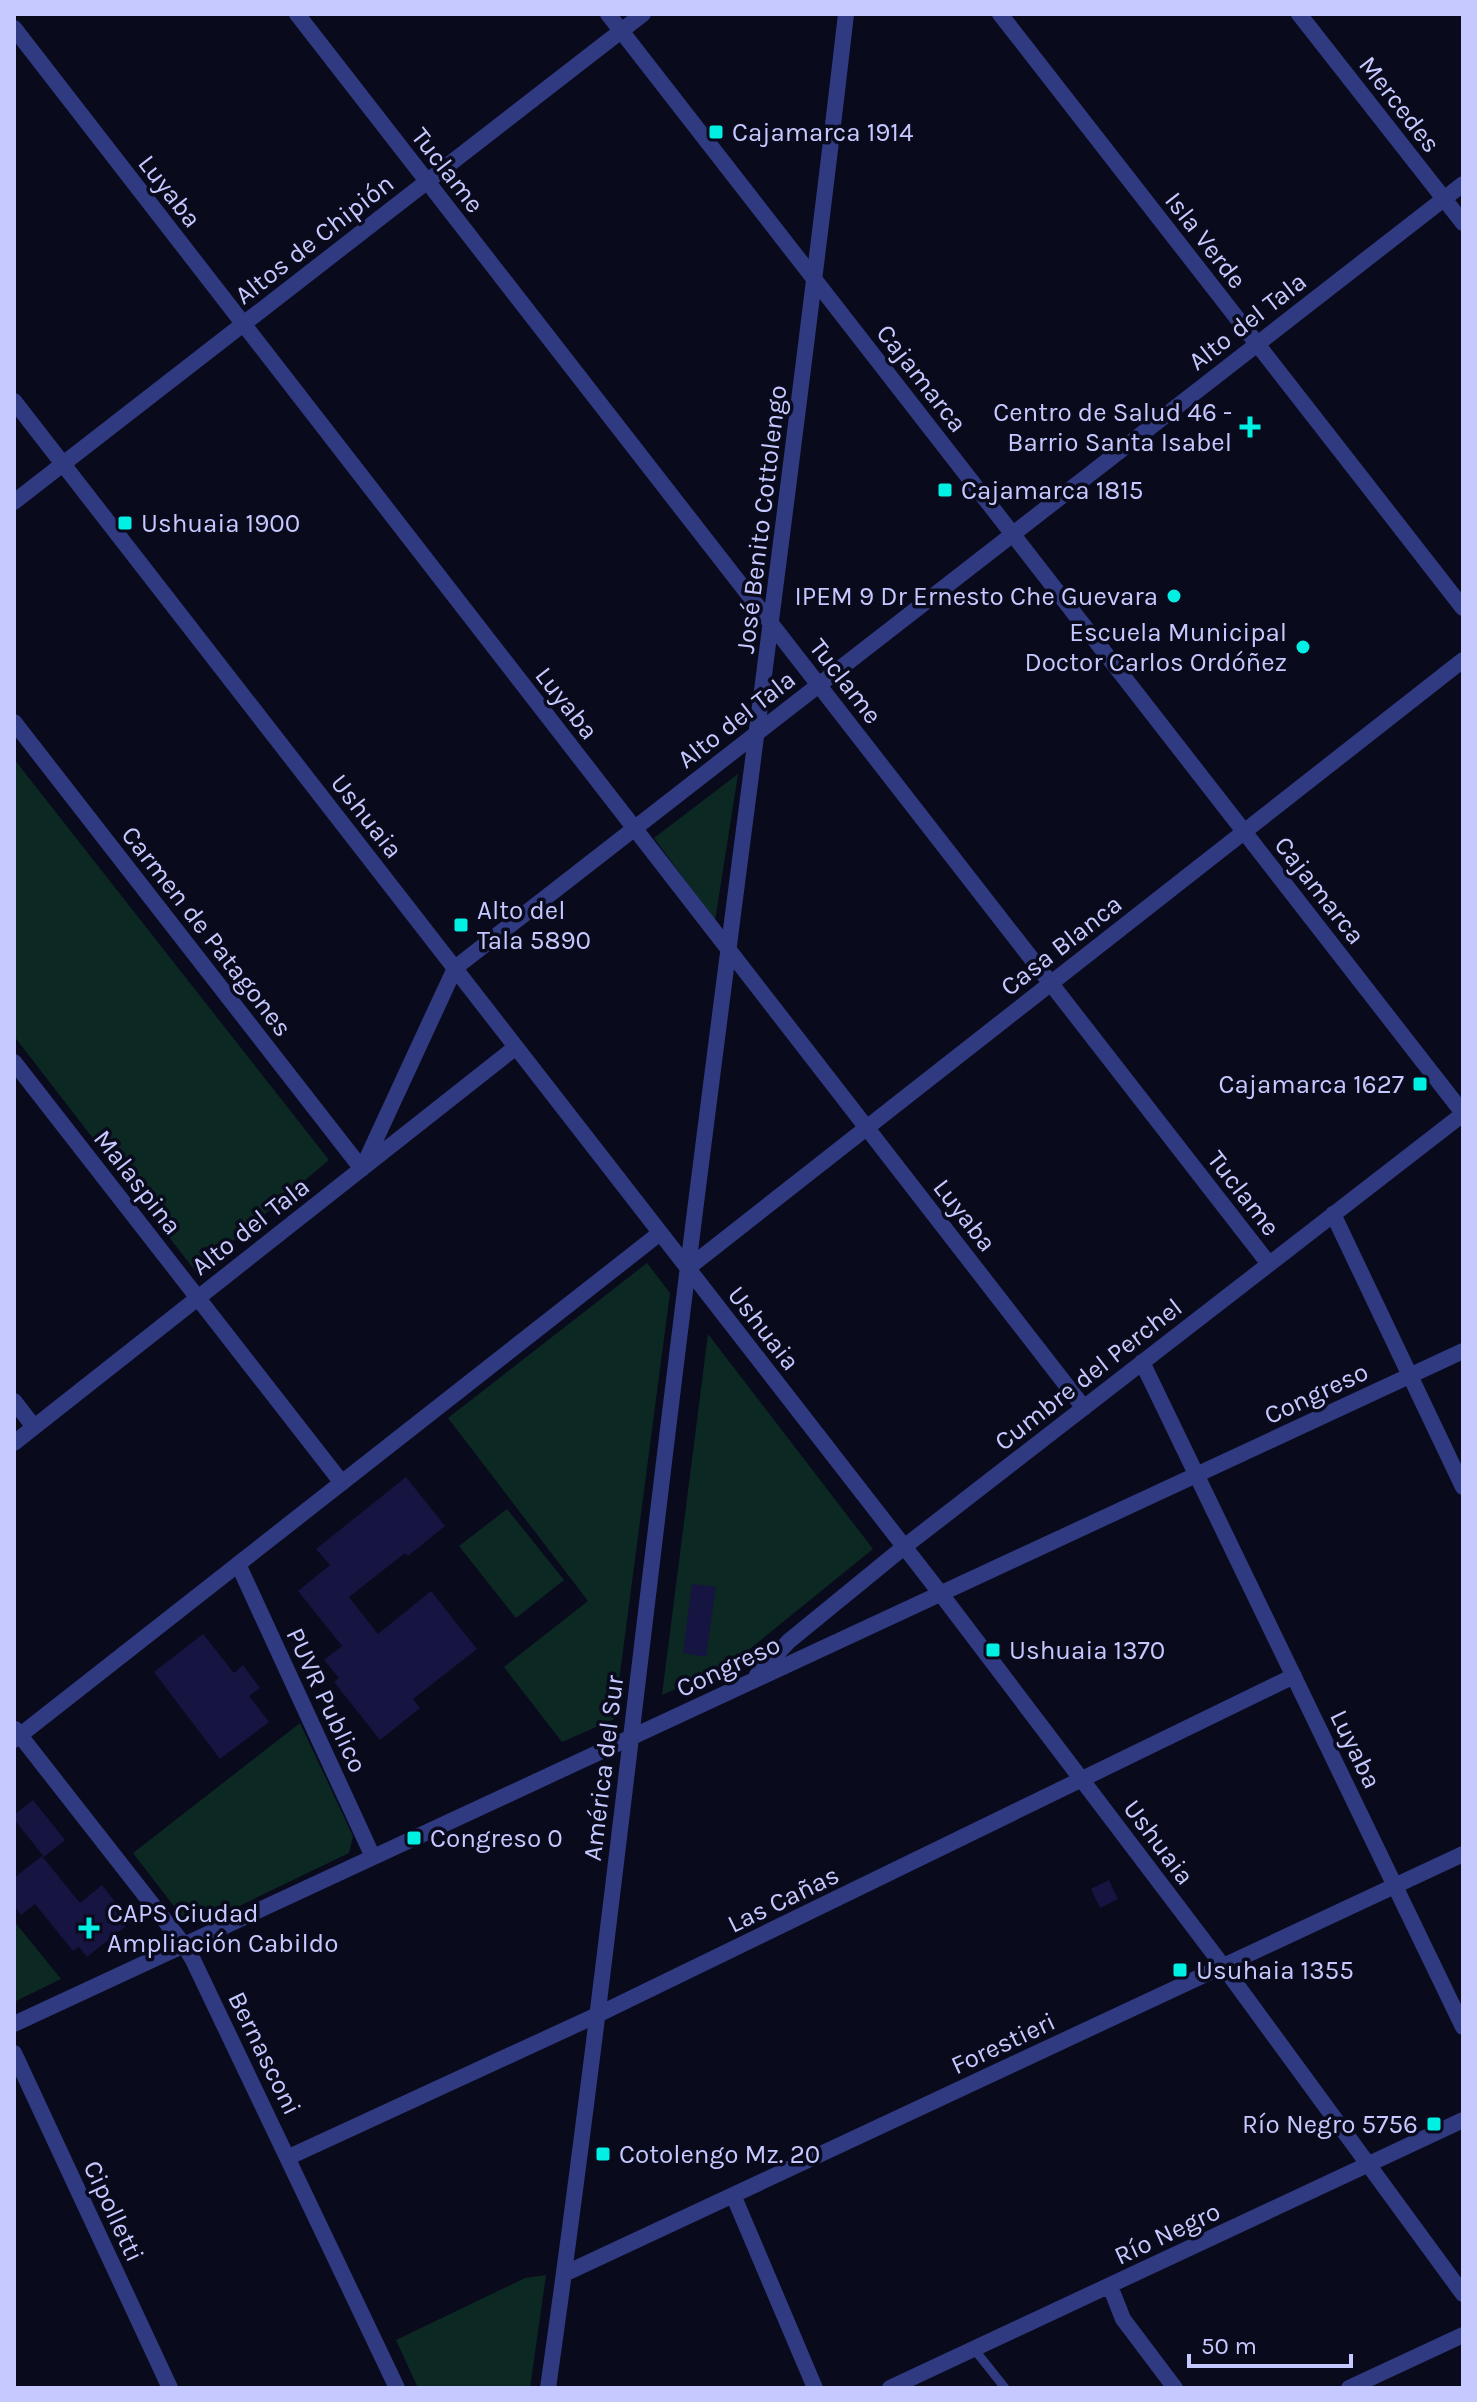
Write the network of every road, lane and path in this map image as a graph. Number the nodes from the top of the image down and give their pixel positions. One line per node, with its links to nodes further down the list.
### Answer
1 (297, 14): 9 (street, Tuclame)
2 (608, 14): 8 (street, Cajamarca)
3 (643, 14): 8 (street, Altos de Chipión)
4 (846, 14): 13 (street, José Benito Cottolengo)
5 (1000, 14): 15 (street, Isla Verde)
6 (1299, 14): 11 (street, Mercedes)
7 (14, 28): 14 (street, Luyaba)
8 (621, 31): 9 (street, Altos de Chipión); 13 (street, Cajamarca)
9 (427, 182): 14 (street, Altos de Chipión); 21 (street, Tuclame)
10 (1463, 184): 11 (street, Alto del Tala)
11 (1444, 199): 12 (street, Mercedes); 15 (street, Alto del Tala)
12 (1463, 223)
13 (816, 279): 19 (street, Cajamarca); 21 (street, José Benito Cottolengo)
14 (243, 325): 17 (street, Altos de Chipión); 26 (street, Luyaba)
15 (1257, 344): 19 (street, Alto del Tala); 20 (street, Isla Verde)
16 (14, 401): 17 (street, Ushuaia)
17 (63, 464): 18 (street, Altos de Chipión); 29 (street, Ushuaia)
18 (14, 502)
19 (1013, 534): 23 (street, Alto del Tala); 27 (street, Cajamarca)
20 (1463, 608)
21 (771, 625): 23 (street, Tuclame); 25 (street, José Benito Cottolengo)
22 (1463, 660): 27 (street, Casa Blanca)
23 (819, 685): 25 (street, Alto del Tala); 30 (street, Tuclame)
24 (14, 722): 35 (street, Carmen de Patagones)
25 (757, 733): 26 (street, Alto del Tala); 28 (street, José Benito Cottolengo)
26 (634, 829): 28 (street, Luyaba); 29 (street, Alto del Tala)
27 (1244, 832): 30 (street, Casa Blanca); 33 (street, Cajamarca)
28 (729, 952): 34 (street, Luyaba); 39 (street, José Benito Cottolengo)
29 (455, 968): 31 (street, Ushuaia); 35 (street)
30 (1051, 984): 34 (street, Casa Blanca); 38 (street, Tuclame)
31 (516, 1047): 35 (street, Alto del Tala); 37 (street, Ushuaia)
32 (14, 1062): 40 (street, Malaspina)
33 (1463, 1113): 36 (street, Cumbre del Perchel)
34 (867, 1128): 39 (street, Casa Blanca); 45 (street, Luyaba)
35 (362, 1169): 40 (street, Alto del Tala)
36 (1333, 1214): 38 (street, Cumbre del Perchel); 43 (street)
37 (660, 1233): 39 (street, Ushuaia); 49 (street)
38 (1269, 1264): 42 (street, Cumbre del Perchel)
39 (688, 1268): 51 (street, Ushuaia); 57 (street, América del Sur)
40 (198, 1298): 46 (street, Alto del Tala); 49 (street, Malaspina)
41 (1463, 1351): 43 (street, Congreso)
42 (1142, 1362): 45 (street, Cumbre del Perchel); 48 (street, Luyaba)
43 (1410, 1376): 48 (street, Congreso); 50 (street)
44 (14, 1401): 46 (street)
45 (1084, 1408): 51 (street, Cumbre del Perchel)
46 (34, 1427): 47 (street, Alto del Tala)
47 (14, 1443)
48 (1197, 1475): 53 (street, Congreso); 54 (street, Luyaba)
49 (342, 1483): 52 (street)
50 (1463, 1487)
51 (904, 1547): 53 (street, Ushuaia); 55 (street, Cumbre del Perchel)
52 (238, 1564): 56 (street); 60 (street, PUVR Publico)
53 (941, 1594): 55 (street, Congreso); 58 (street, Ushuaia)
54 (1294, 1676): 58 (street, Las Cañas); 61 (street, Luyaba)
55 (751, 1681): 57 (street, Congreso)
56 (16, 1735): 62 (street, Bernasconi)
57 (631, 1738): 60 (street, Congreso); 64 (street, América del Sur)
58 (1081, 1780): 63 (street, Ushuaia); 64 (street, Las Cañas)
59 (1463, 1854): 61 (street, Forestieri)
60 (373, 1857): 62 (street, Congreso)
61 (1394, 1886): 63 (street, Forestieri); 66 (street, Luyaba)
62 (184, 1945): 65 (street, Congreso); 69 (street, Bernasconi)
63 (1223, 1966): 70 (street, Ushuaia); 71 (street, Forestieri)
64 (595, 2016): 69 (street, Las Cañas); 72 (street, América del Sur)
65 (14, 2024)
66 (1463, 2027)
67 (14, 2053): 77 (street, Cipolletti)
68 (1463, 2120): 70 (street, Río Negro)
69 (289, 2157): 78 (street, Bernasconi)
70 (1370, 2164): 73 (street, Río Negro); 74 (street, Ushuaia)
71 (734, 2197): 72 (street, Forestieri); 80 (street)
72 (564, 2274): 79 (street, América del Sur)
73 (1110, 2286): 76 (street, Río Negro); 83 (street)
74 (1463, 2294)
75 (1463, 2335): 84 (street)
76 (974, 2349): 81 (street, Río Negro); 82 (lane)
77 (170, 2388)
78 (397, 2388)
79 (548, 2388)
80 (815, 2388)
81 (890, 2388)
82 (1005, 2388)
83 (1175, 2388)
84 (1349, 2388)

